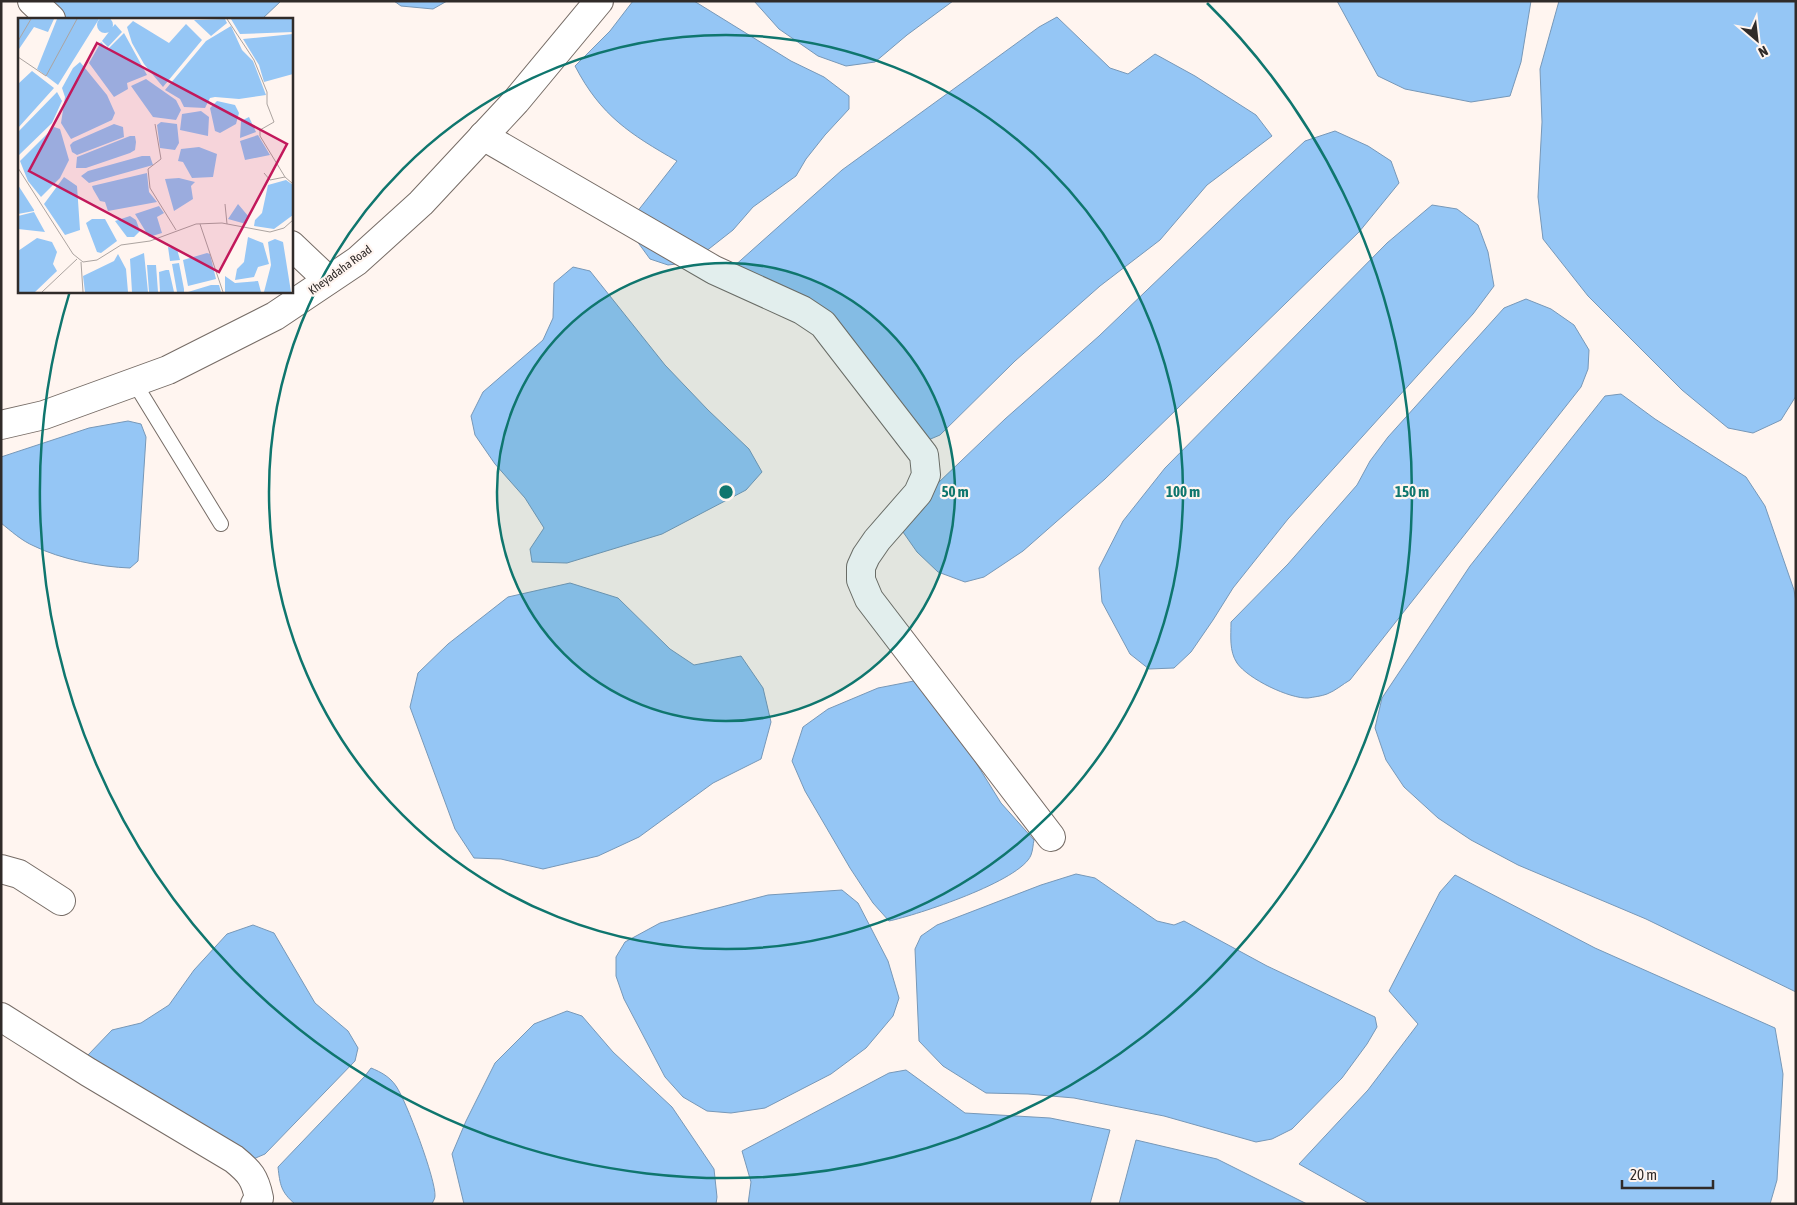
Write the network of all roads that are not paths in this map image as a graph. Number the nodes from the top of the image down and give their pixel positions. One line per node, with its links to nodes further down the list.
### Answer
1 (32, 1): 3 (street)
2 (600, 1): 4 (street, Kheyadaha Road)
3 (50, 18)
4 (483, 136): 6 (street, Kheyadaha Road); 10 (street)
5 (292, 246): 6 (street)
6 (328, 280): 7 (street, Kheyadaha Road)
7 (134, 382): 8 (street, Kheyadaha Road); 9 (lane)
8 (1, 425)
9 (221, 524)
10 (1051, 837)
11 (1, 868): 12 (street)
12 (61, 901)
13 (1, 1017): 14 (street)
14 (255, 1204)

